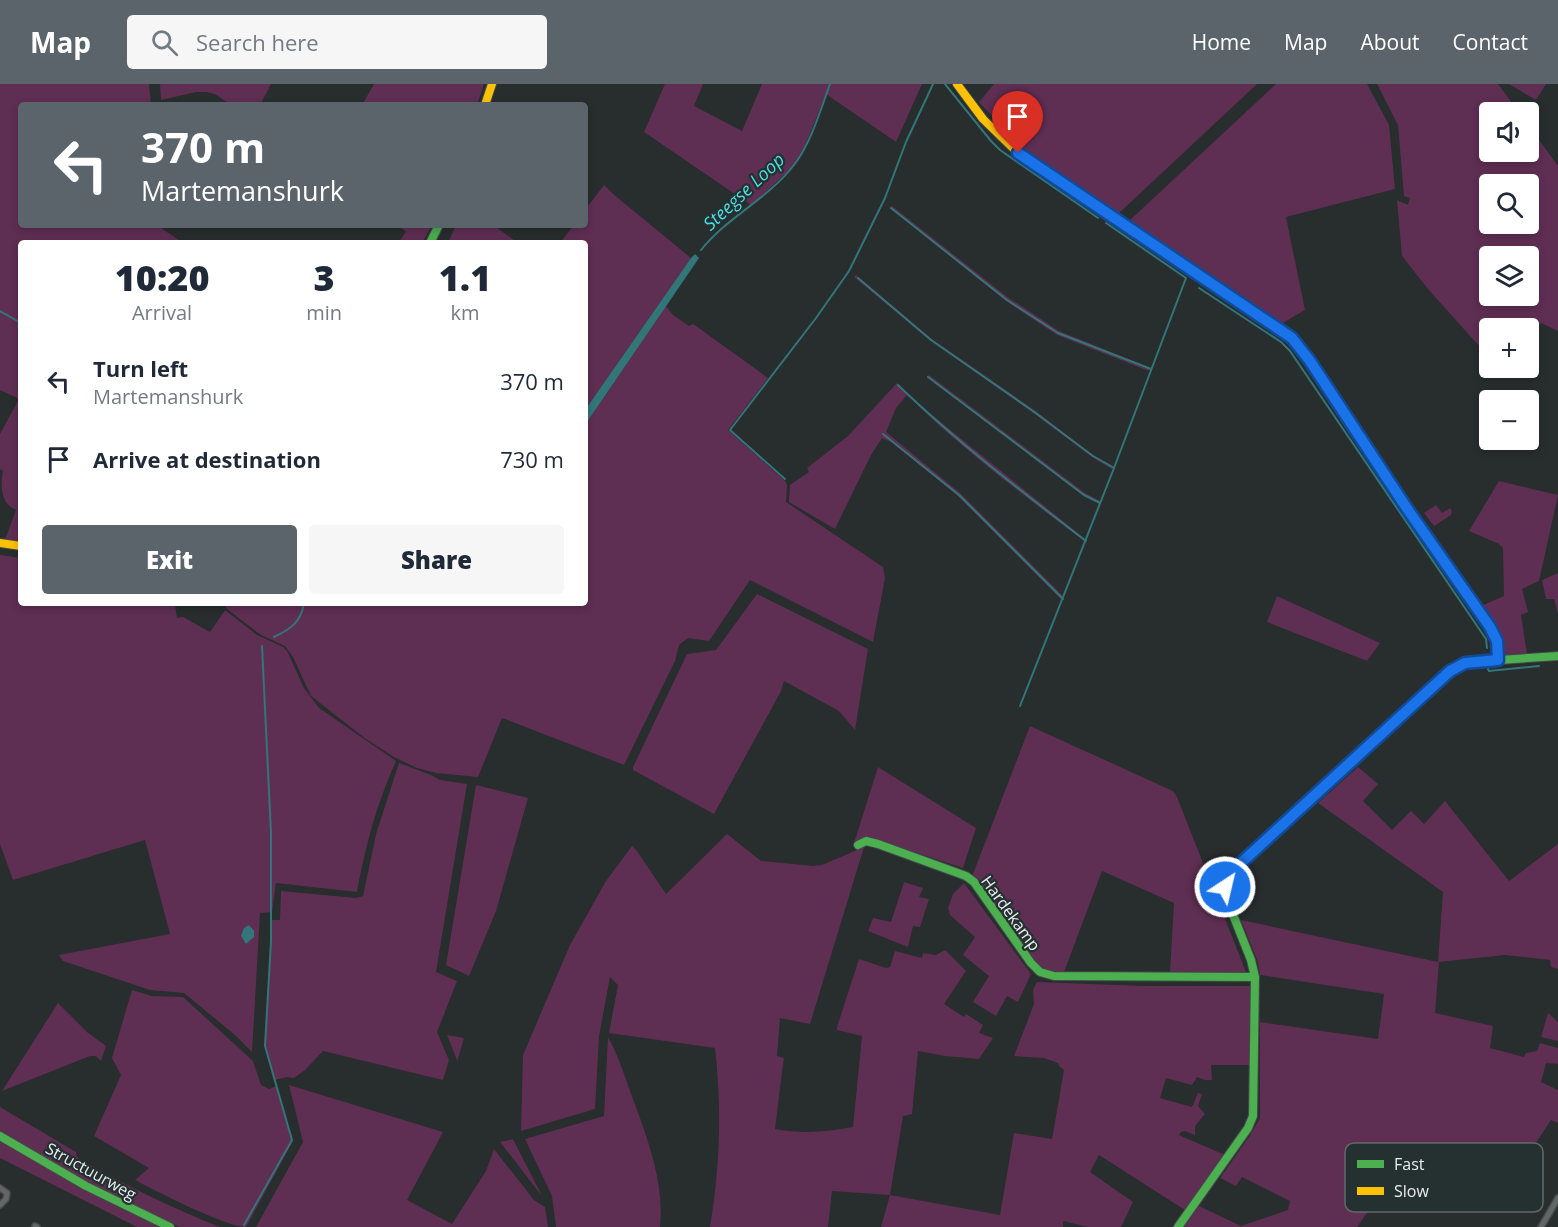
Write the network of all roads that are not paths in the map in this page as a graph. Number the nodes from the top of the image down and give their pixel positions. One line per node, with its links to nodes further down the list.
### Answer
1 (492, 84): 3 (street)
2 (957, 84): 7 (street)
3 (486, 102)
4 (0, 543): 5 (street)
5 (18, 546)
6 (1558, 656): 7 (street)
7 (1498, 660): 9 (street)
8 (858, 845): 9 (street, Hardekamp)
9 (1255, 977): 15 (street)
10 (0, 1136): 14 (street, Structuurweg)
11 (0, 1188): 13 (street)
12 (1558, 1198): 16 (street)
13 (0, 1205)
14 (170, 1227)
15 (1178, 1227)
16 (1541, 1227)

